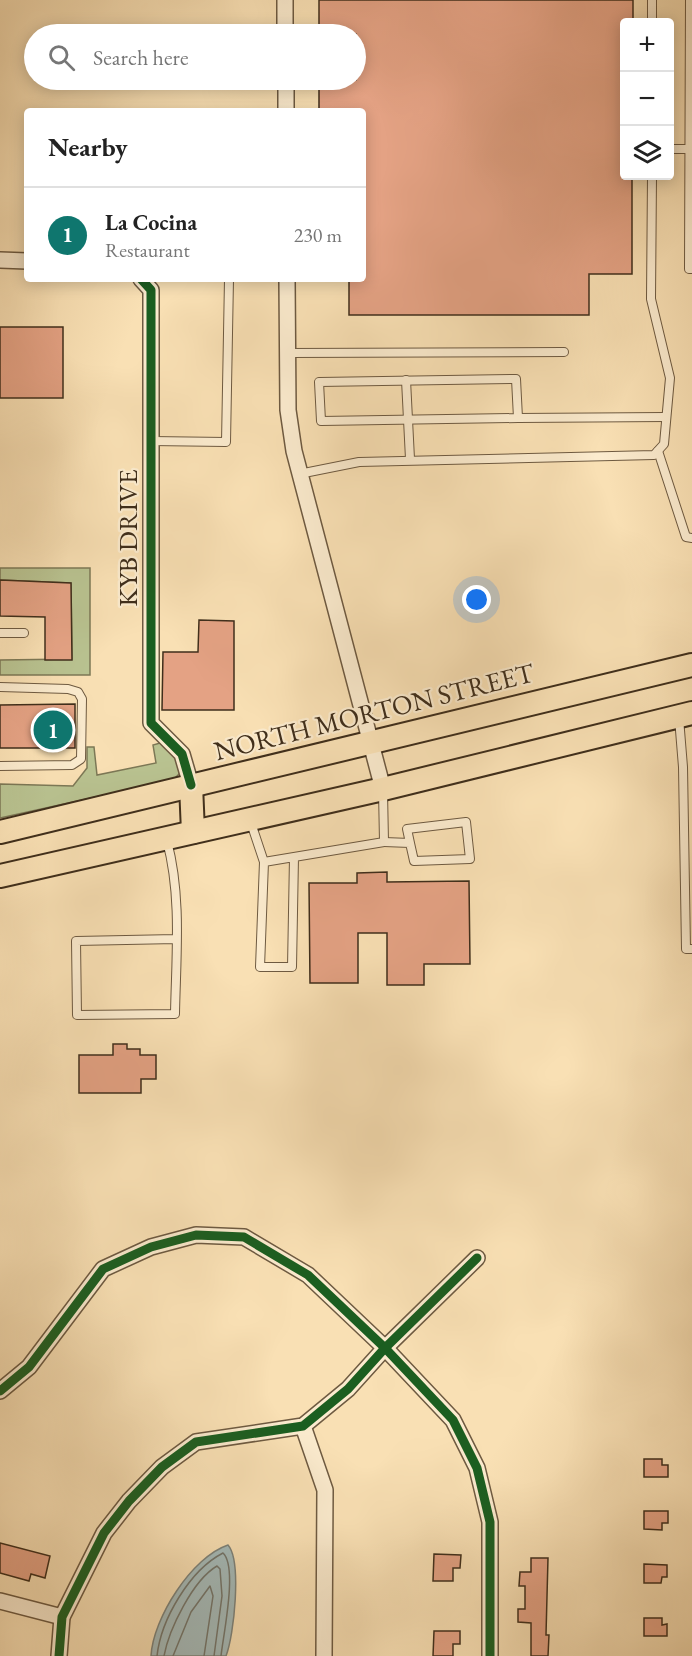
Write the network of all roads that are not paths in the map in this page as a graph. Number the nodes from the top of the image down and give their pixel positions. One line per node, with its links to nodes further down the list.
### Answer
1 (285, 0): 5 (street)
2 (652, 0): 4 (lane)
3 (690, 0): 8 (lane)
4 (652, 18)
5 (285, 24)
6 (285, 90): 7 (street)
7 (286, 108)
8 (692, 149): 9 (lane); 13 (lane)
9 (674, 150)
10 (652, 180): 20 (lane)
11 (0, 260): 12 (street)
12 (24, 261)
13 (692, 270)
14 (144, 282): 23 (street, KYB DRIVE)
15 (229, 282): 23 (lane)
16 (287, 282): 18 (street)
17 (564, 352): 18 (lane)
18 (288, 353): 26 (street)
19 (406, 380): 21 (lane); 22 (lane); 22 (lane)
20 (666, 417): 21 (lane); 24 (lane)
21 (518, 418): 22 (lane)
22 (408, 420): 25 (lane)
23 (151, 441): 35 (street, KYB DRIVE)
24 (658, 451): 25 (lane); 27 (lane)
25 (410, 459): 26 (lane)
26 (299, 474): 33 (street)
27 (692, 538)
28 (0, 633): 29 (lane)
29 (24, 633)
30 (692, 665): 33 (main road, NORTH MORTON STREET)
31 (0, 687): 34 (lane)
32 (685, 715): 36 (main road); 47 (lane)
33 (368, 741): 35 (main road, NORTH MORTON STREET); 36 (street)
34 (0, 766)
35 (191, 785): 38 (main road); 39 (main road, NORTH MORTON STREET)
36 (383, 789): 37 (main road); 41 (lane)
37 (249, 818): 38 (main road); 44 (lane)
38 (193, 831): 40 (main road)
39 (0, 832)
40 (166, 837): 45 (main road); 46 (lane)
41 (384, 842): 42 (lane); 43 (lane)
42 (410, 843): 42 (lane)
43 (294, 857): 44 (lane); 44 (lane)
44 (264, 861)
45 (0, 876)
46 (176, 939): 46 (lane)
47 (692, 949)
48 (477, 1258): 49 (street)
49 (385, 1348): 50 (street); 51 (street); 56 (street)
50 (0, 1391)
51 (303, 1426): 53 (street); 55 (street)
52 (0, 1601): 53 (street)
53 (62, 1617): 54 (street)
54 (59, 1656)
55 (324, 1656)
56 (490, 1656)

